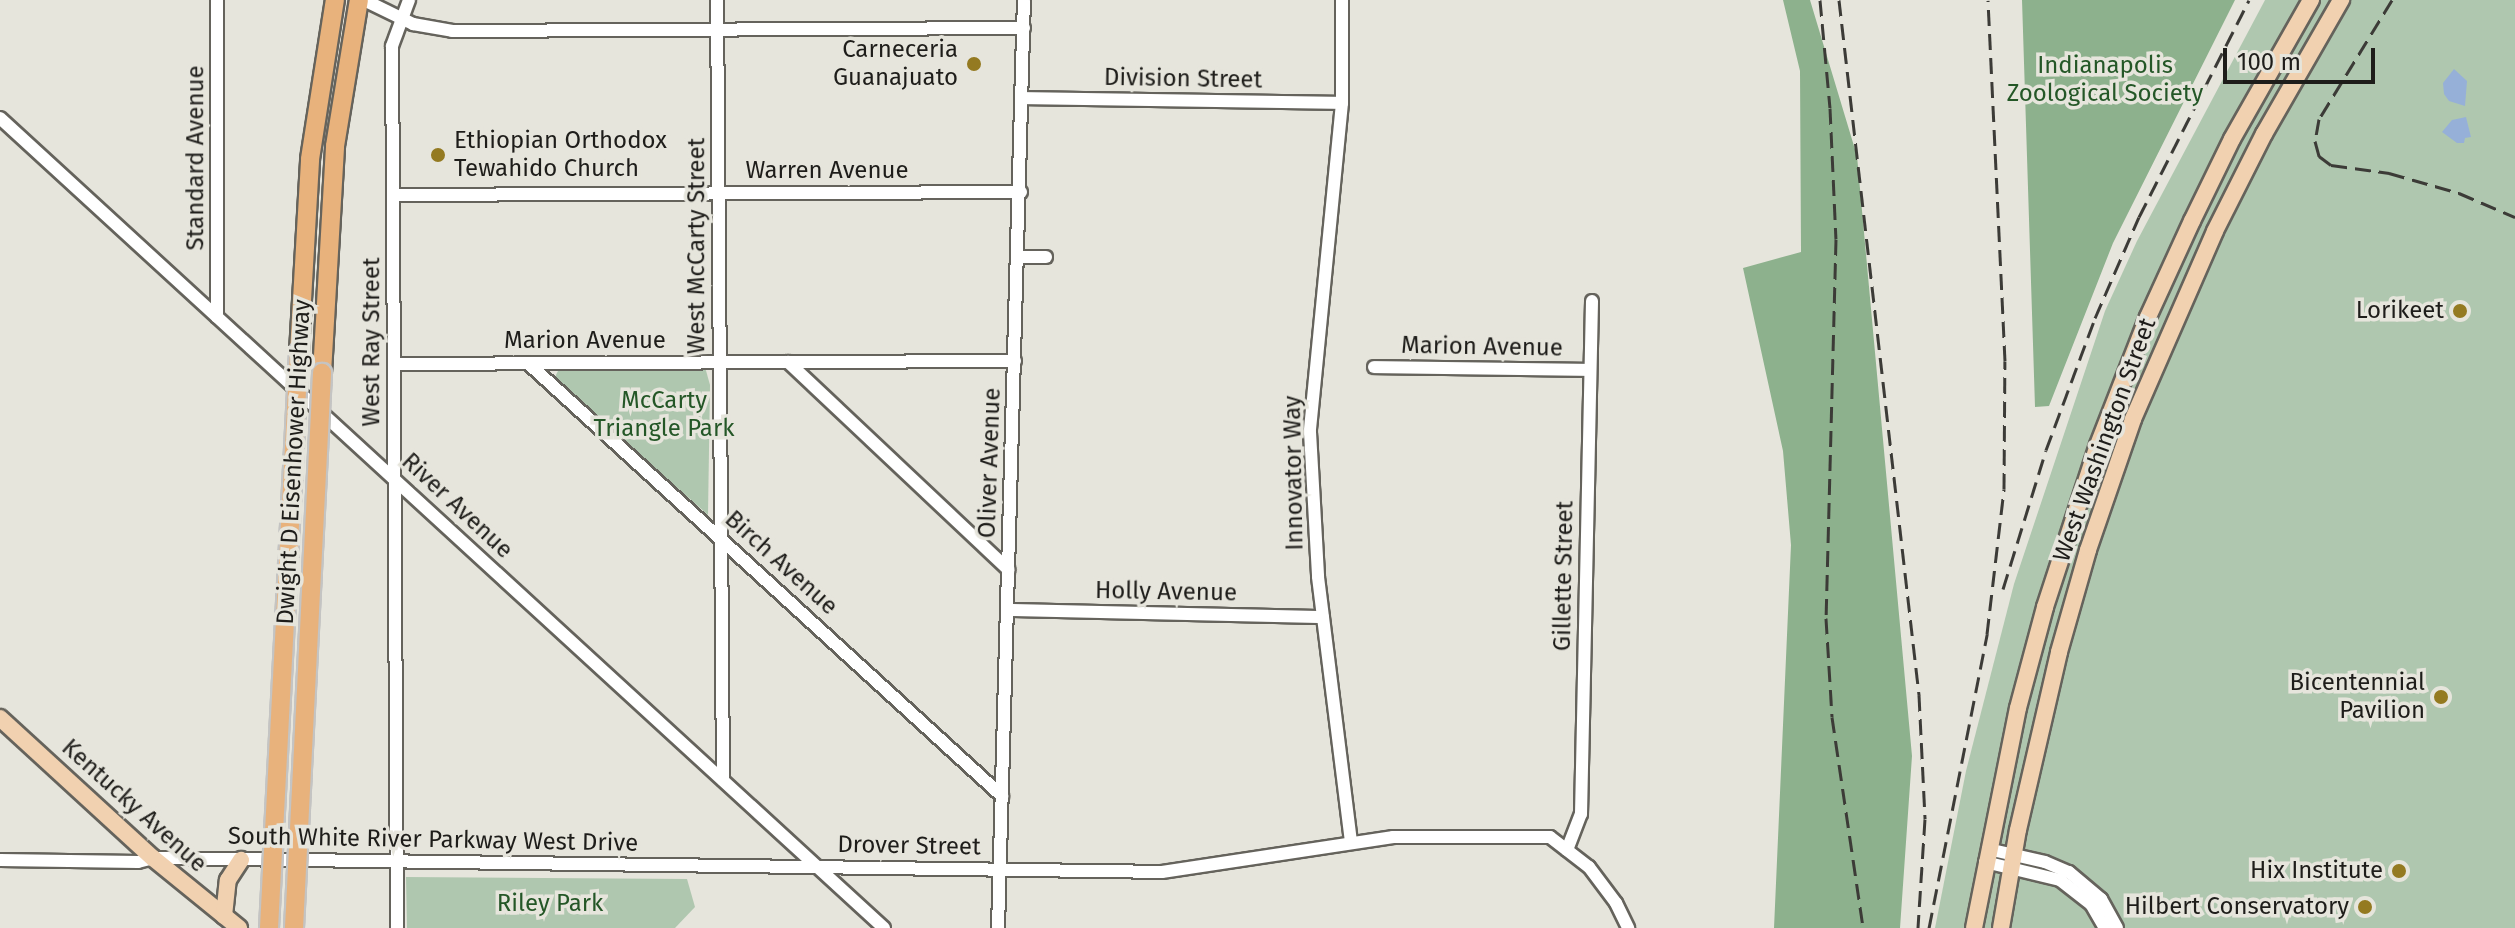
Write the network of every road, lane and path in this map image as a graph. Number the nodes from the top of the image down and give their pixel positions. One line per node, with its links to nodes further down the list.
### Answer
1 (217, 0): 22 (street, Standard Avenue)
2 (335, 0): 51 (highway, Dwight D Eisenhower Highway, bridge)
3 (362, 0): 10 (street); 52 (highway, Dwight D Eisenhower Highway, bridge)
4 (409, 0): 10 (street, West Ray Street)
5 (717, 0): 12 (street, West McCarty Street)
6 (1024, 0): 11 (street, Oliver Avenue)
7 (1342, 0): 14 (street, Innovator Way)
8 (2311, 0): 40 (main road, West Washington Street)
9 (2341, 0): 45 (main road, West Washington Street)
10 (400, 19): 12 (street); 18 (street, West Ray Street)
11 (1024, 28): 12 (street); 13 (street, Oliver Avenue)
12 (718, 30): 17 (street, West McCarty Street)
13 (1024, 98): 14 (street, Division Street); 16 (street, Oliver Avenue)
14 (1342, 103): 34 (street, Innovator Way)
15 (0, 118): 22 (street, River Avenue)
16 (1021, 192): 17 (street, Warren Avenue); 19 (street, Oliver Avenue)
17 (719, 193): 18 (street, Warren Avenue); 25 (street, West McCarty Street)
18 (393, 195): 26 (street, West Ray Street)
19 (1019, 257): 20 (street); 23 (street, Oliver Avenue)
20 (1046, 257)
21 (1592, 301): 29 (street, Gillette Street)
22 (217, 317): 30 (street, River Avenue)
23 (1015, 361): 24 (street, Marion Avenue); 32 (street, Oliver Avenue)
24 (788, 362): 25 (street, Marion Avenue); 32 (street)
25 (720, 363): 27 (street, Marion Avenue); 31 (street, West McCarty Street)
26 (395, 364): 27 (street, Marion Avenue); 30 (street, West Ray Street)
27 (529, 364): 31 (street, Birch Avenue)
28 (1374, 367): 29 (street, Marion Avenue)
29 (1590, 370): 39 (street, Gillette Street)
30 (394, 479): 36 (street, River Avenue); 44 (street, West Ray Street)
31 (721, 539): 36 (street, West McCarty Street); 37 (street, Birch Avenue)
32 (1009, 570): 33 (street, Oliver Avenue)
33 (1008, 610): 34 (street, Holly Avenue); 37 (street, Oliver Avenue)
34 (1323, 617): 38 (street, Innovator Way)
35 (0, 718): 41 (main road, Kentucky Avenue)
36 (723, 780): 46 (street, River Avenue)
37 (1002, 796): 47 (street, Oliver Avenue)
38 (1351, 842): 39 (street); 47 (street)
39 (1567, 850): 56 (street)
40 (1986, 855): 45 (street); 57 (main road, West Washington Street)
41 (153, 858): 42 (street, South White River Parkway West Drive); 43 (street, South White River Parkway West Drive); 49 (main road, Kentucky Avenue)
42 (0, 860)
43 (241, 860): 44 (street, South White River Parkway West Drive); 49 (main road)
44 (397, 861): 46 (street, South White River Parkway West Drive); 53 (street, West Ray Street)
45 (2012, 861): 58 (main road, West Washington Street); 59 (street); 60 (street)
46 (818, 867): 47 (street, Drover Street); 54 (street, River Avenue)
47 (1000, 869): 48 (street); 55 (street, Oliver Avenue)
48 (1016, 870)
49 (224, 916): 50 (main road, Kentucky Avenue)
50 (239, 928)
51 (269, 928)
52 (294, 928)
53 (397, 928)
54 (884, 928)
55 (998, 928)
56 (1628, 928)
57 (1974, 928)
58 (2001, 928)
59 (2105, 928)
60 (2117, 928)

